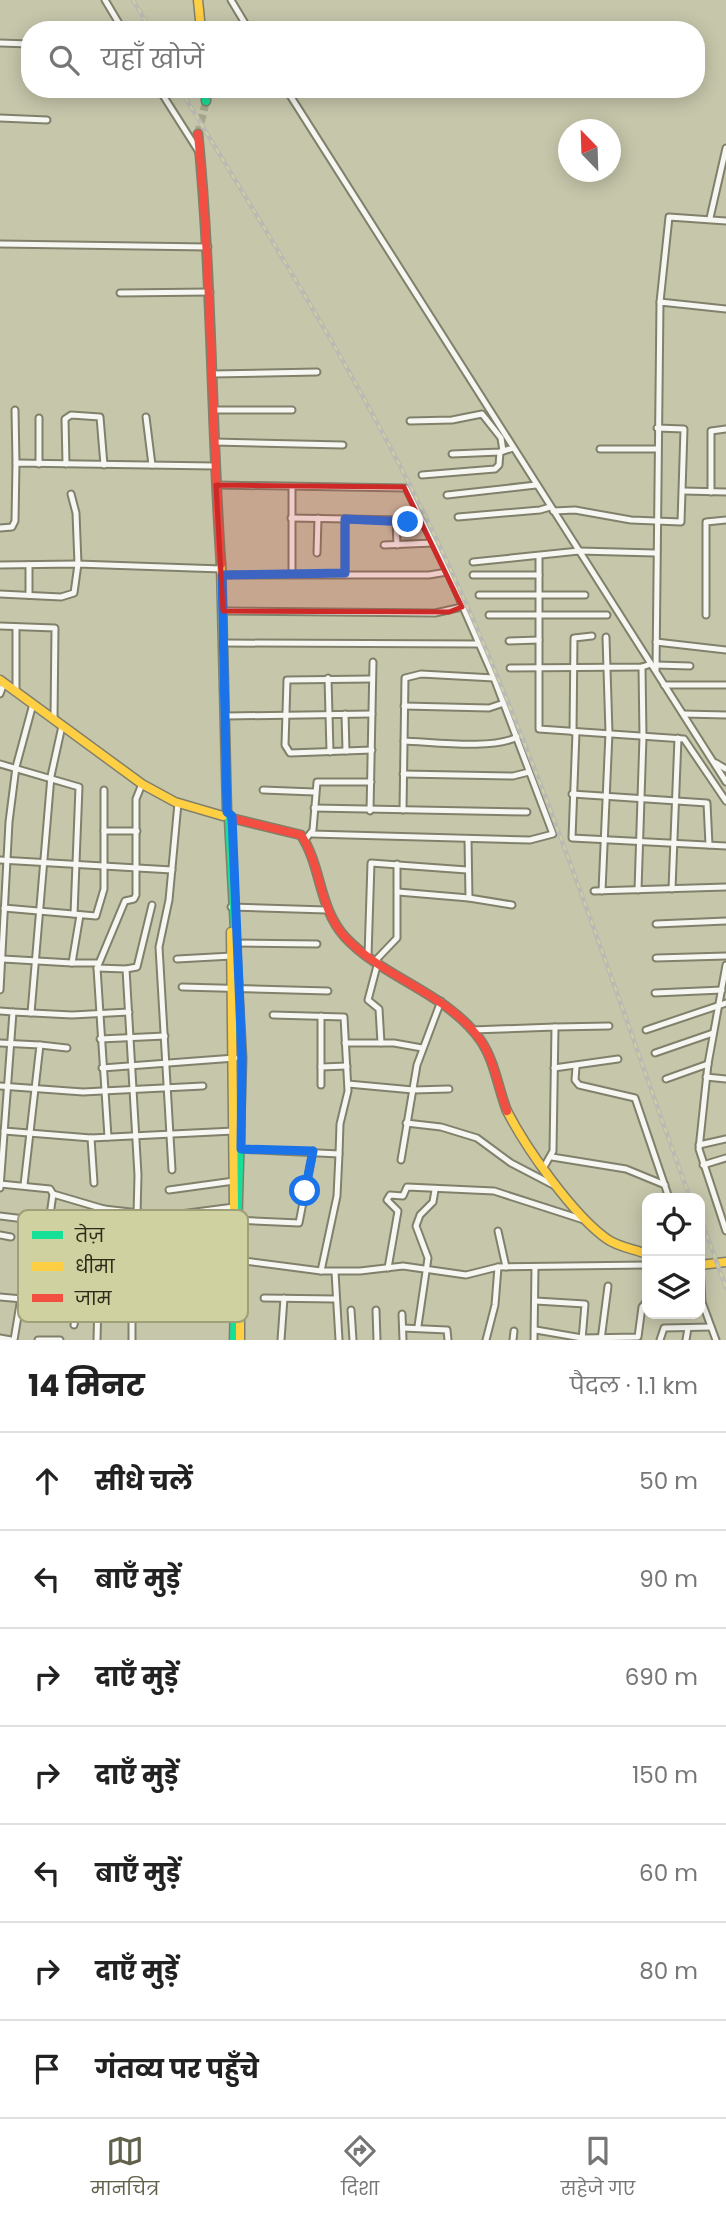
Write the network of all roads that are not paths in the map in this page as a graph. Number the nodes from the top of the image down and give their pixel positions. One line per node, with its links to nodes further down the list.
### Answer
1 (105, 0): 4 (street)
2 (198, 0): 5 (street)
3 (231, 0): 6 (street)
4 (118, 21)
5 (200, 21)
6 (244, 21)
7 (0, 43): 8 (street)
8 (21, 44)
9 (165, 98): 15 (street)
10 (292, 98): 38 (street)
11 (0, 118): 12 (street)
12 (47, 120)
13 (198, 134): 15 (street)
14 (726, 148): 16 (street)
15 (200, 153): 19 (street)
16 (710, 218): 17 (street); 22 (street)
17 (726, 220)
18 (0, 244): 19 (street)
19 (208, 247): 20 (street)
20 (209, 292): 21 (street); 25 (street)
21 (120, 293)
22 (660, 302): 23 (street); 32 (street)
23 (726, 309)
24 (317, 372): 25 (street)
25 (212, 374): 27 (street)
26 (15, 410): 40 (street)
27 (213, 410): 28 (street); 34 (street)
28 (292, 410)
29 (146, 417): 44 (street)
30 (39, 418): 41 (street)
31 (410, 421): 38 (street)
32 (657, 428): 37 (street); 50 (street)
33 (726, 429): 51 (street)
34 (214, 442): 35 (street); 45 (street)
35 (343, 445)
36 (600, 449): 37 (street)
37 (657, 449): 62 (street)
38 (507, 450): 39 (street); 46 (street); 49 (street)
39 (452, 454)
40 (16, 463): 41 (street); 64 (street)
41 (39, 464): 42 (street)
42 (66, 464): 43 (street); 43 (street)
43 (104, 465): 44 (street)
44 (152, 465): 45 (street)
45 (214, 466): 47 (street)
46 (422, 475)
47 (216, 485): 48 (street); 76 (street)
48 (292, 486): 57 (street); 63 (street)
49 (534, 486): 54 (street); 55 (street)
50 (683, 491): 51 (street); 62 (street)
51 (711, 492): 52 (street)
52 (726, 492)
53 (71, 494): 73 (street)
54 (447, 495)
55 (549, 509): 56 (street); 62 (street); 68 (street)
56 (458, 517)
57 (291, 518): 58 (street); 78 (street)
58 (318, 518): 59 (street); 69 (street)
59 (345, 519): 60 (street); 79 (street)
60 (396, 520): 63 (street); 67 (street)
61 (726, 520): 92 (street)
62 (657, 522): 70 (street)
63 (424, 524): 65 (street)
64 (0, 528)
65 (434, 544): 67 (street); 77 (street)
66 (384, 545): 67 (street)
67 (397, 545)
68 (576, 552): 70 (street); 71 (street); 108 (street)
69 (317, 553)
70 (655, 553): 99 (street)
71 (539, 558): 72 (street); 81 (street)
72 (473, 562)
73 (78, 564): 75 (street); 76 (street); 84 (street)
74 (0, 565): 75 (street)
75 (29, 565): 84 (street)
76 (222, 572): 78 (street); 88 (street)
77 (447, 572): 79 (street); 87 (street)
78 (292, 573): 79 (street)
79 (345, 573)
80 (473, 575): 81 (street)
81 (539, 575): 83 (street)
82 (0, 594): 84 (street)
83 (540, 594): 85 (street); 86 (street); 90 (street)
84 (29, 595)
85 (479, 595)
86 (585, 595)
87 (462, 607): 88 (street); 101 (street)
88 (223, 611): 100 (street)
89 (489, 615): 90 (street)
90 (540, 615): 91 (street); 97 (street)
91 (607, 615)
92 (706, 615)
93 (0, 626): 94 (street)
94 (16, 627): 116 (street); 128 (street)
95 (592, 636): 106 (street)
96 (606, 636): 107 (street)
97 (539, 640): 98 (street); 104 (street)
98 (509, 641)
99 (656, 642): 102 (street); 108 (street)
100 (224, 643): 101 (street); 127 (street)
101 (478, 644): 111 (street)
102 (726, 650)
103 (373, 662): 112 (street)
104 (539, 666): 106 (street); 109 (street); 129 (street)
105 (690, 666): 108 (street)
106 (574, 667): 107 (street); 129 (street)
107 (607, 667): 108 (street); 130 (street)
108 (650, 667): 114 (street); 132 (street)
109 (510, 668)
110 (328, 678): 112 (street); 122 (street); 125 (street)
111 (494, 678): 118 (street); 120 (street)
112 (371, 679): 121 (street)
113 (2, 682): 116 (street); 117 (street)
114 (664, 685): 115 (street); 124 (street)
115 (726, 685)
116 (16, 691): 119 (street)
117 (0, 694)
118 (504, 703): 120 (street); 131 (street)
119 (33, 704): 128 (street); 140 (street)
120 (404, 706): 134 (street)
121 (372, 713): 123 (street); 135 (street)
122 (329, 714): 123 (street); 125 (street); 137 (street)
123 (345, 714): 136 (street)
124 (683, 714): 126 (street); 138 (street)
125 (285, 715): 127 (street); 137 (street)
126 (726, 715)
127 (227, 716): 161 (street)
128 (58, 722): 144 (street); 147 (street)
129 (574, 732): 130 (street); 151 (street)
130 (609, 733): 132 (street); 152 (street)
131 (517, 737): 134 (street); 142 (street)
132 (643, 737): 133 (street); 153 (street)
133 (678, 738): 154 (street); 155 (street)
134 (404, 741): 143 (street)
135 (372, 750): 136 (street); 145 (street)
136 (346, 751): 137 (street)
137 (330, 752)
138 (713, 761): 141 (street); 146 (street)
139 (0, 764): 140 (street)
140 (16, 767): 144 (street); 163 (street)
141 (726, 769)
142 (529, 772): 143 (street); 167 (street)
143 (403, 774): 158 (street)
144 (51, 776): 174 (street); 175 (street)
145 (371, 782): 150 (street); 159 (street)
146 (726, 782)
147 (142, 783): 156 (street); 165 (street)
148 (104, 790): 164 (street)
149 (263, 790): 150 (street)
150 (314, 792): 157 (street)
151 (572, 794): 152 (street); 168 (street)
152 (607, 797): 153 (street); 168 (street)
153 (641, 799): 154 (street); 169 (street)
154 (676, 801): 170 (street); 171 (street)
155 (726, 801)
156 (178, 803): 161 (street); 179 (street)
157 (314, 808): 159 (street); 166 (street)
158 (403, 810): 159 (street); 160 (street)
159 (370, 811)
160 (527, 813)
161 (227, 817): 166 (street); 191 (street)
162 (0, 822): 163 (street)
163 (9, 822): 173 (street)
164 (104, 831): 165 (street); 177 (street)
165 (137, 831): 178 (street)
166 (309, 837): 167 (street); 193 (street)
167 (468, 839): 180 (street)
168 (605, 840): 169 (street); 185 (street)
169 (640, 842): 170 (street); 183 (street)
170 (675, 844): 171 (street); 182 (street)
171 (709, 845): 172 (street)
172 (726, 846)
173 (3, 860): 174 (street); 188 (street)
174 (42, 863): 175 (street); 192 (street)
175 (78, 864): 177 (street); 194 (street)
176 (397, 864): 180 (street); 186 (street); 204 (street)
177 (104, 865): 178 (street); 194 (street)
178 (136, 866): 179 (street); 208 (street)
179 (172, 870): 231 (street)
180 (467, 870): 187 (street)
181 (726, 887): 182 (street)
182 (673, 889): 183 (street)
183 (638, 890): 185 (street)
184 (594, 891): 185 (street)
185 (602, 891)
186 (398, 892): 187 (street); 204 (street)
187 (469, 898): 190 (street)
188 (3, 905): 192 (street); 202 (street)
189 (152, 905): 209 (street)
190 (512, 905)
191 (233, 907): 193 (street); 197 (street)
192 (39, 910): 194 (street); 205 (street)
193 (326, 910): 204 (street)
194 (77, 914): 206 (street)
195 (726, 921): 196 (street)
196 (656, 924)
197 (234, 943): 198 (street); 200 (street); 212 (street)
198 (317, 944)
199 (726, 956): 201 (street)
200 (232, 957): 203 (street); 212 (street)
201 (656, 958)
202 (3, 959): 205 (street); 213 (street)
203 (177, 959)
204 (374, 959): 217 (street); 236 (street)
205 (35, 961): 206 (street); 222 (street)
206 (72, 964): 208 (street)
207 (726, 965): 210 (street)
208 (97, 966): 209 (street); 223 (street)
209 (126, 969): 221 (street)
210 (725, 975): 214 (street)
211 (182, 987): 212 (street)
212 (236, 989): 215 (street); 242 (street)
213 (0, 990)
214 (722, 990): 216 (street); 218 (street)
215 (328, 991)
216 (654, 993)
217 (441, 1001): 228 (street); 240 (street)
218 (722, 1004): 229 (street); 230 (street)
219 (0, 1011): 220 (street)
220 (13, 1012): 222 (street); 237 (street)
221 (129, 1012): 223 (street); 232 (street)
222 (31, 1013): 223 (street)
223 (98, 1013): 233 (street)
224 (273, 1015): 225 (street)
225 (321, 1016): 235 (street); 248 (street)
226 (610, 1026): 227 (street)
227 (555, 1027): 228 (street); 251 (street)
228 (472, 1030): 283 (street)
229 (646, 1030)
230 (713, 1033): 241 (street); 246 (street)
231 (165, 1036): 232 (street); 244 (street)
232 (131, 1037): 233 (street); 245 (street)
233 (100, 1039): 250 (street)
234 (0, 1043): 237 (street)
235 (345, 1043): 236 (street); 247 (street)
236 (381, 1043): 240 (street)
237 (12, 1044): 238 (street); 258 (street)
238 (40, 1045): 239 (street); 262 (street)
239 (67, 1048)
240 (422, 1048): 264 (street)
241 (654, 1053)
242 (238, 1058): 244 (street); 268 (street); 276 (street)
243 (618, 1059): 249 (street)
244 (167, 1063): 245 (street); 260 (street)
245 (132, 1064): 250 (street); 263 (street)
246 (708, 1064): 252 (street); 253 (street)
247 (347, 1066): 248 (street); 255 (street)
248 (321, 1067): 256 (street)
249 (576, 1067): 251 (street); 288 (street)
250 (102, 1068): 265 (street)
251 (554, 1068): 279 (street)
252 (706, 1077): 254 (street); 275 (street)
253 (666, 1079)
254 (726, 1079)
255 (348, 1084): 264 (street); 278 (street)
256 (321, 1085)
257 (0, 1086): 258 (street)
258 (9, 1086): 262 (street); 267 (street)
259 (203, 1086): 260 (street)
260 (168, 1088): 263 (street); 269 (street)
261 (449, 1089): 264 (street)
262 (36, 1090): 265 (street); 270 (street)
263 (133, 1090): 265 (street); 271 (street)
264 (413, 1090): 266 (street)
265 (104, 1091): 272 (street)
266 (406, 1123): 281 (street); 291 (street)
267 (4, 1131): 270 (street); 289 (street)
268 (234, 1131): 269 (street); 276 (street)
269 (170, 1132): 271 (street); 284 (street)
270 (32, 1134): 273 (street); 287 (street)
271 (135, 1134): 272 (street); 299 (street)
272 (108, 1137): 273 (street)
273 (91, 1138): 286 (street)
274 (726, 1139): 275 (street)
275 (699, 1145): 282 (street)
276 (238, 1149): 277 (street); 285 (street); 302 (street)
277 (313, 1151): 278 (street); 305 (street)
278 (339, 1154): 321 (street)
279 (552, 1157): 283 (street); 288 (street)
280 (726, 1158): 282 (street)
281 (401, 1160)
282 (702, 1165): 308 (street)
283 (544, 1167): 291 (street)
284 (172, 1170)
285 (234, 1181): 290 (street); 295 (street)
286 (94, 1183)
287 (24, 1185): 289 (street); 294 (street)
288 (665, 1185): 293 (street)
289 (0, 1186)
290 (169, 1190)
291 (563, 1190): 306 (street)
292 (435, 1191): 306 (street); 319 (street); 320 (street)
293 (667, 1193)
294 (53, 1194): 296 (street); 297 (street)
295 (234, 1206): 300 (street); 301 (street)
296 (104, 1209): 298 (street)
297 (50, 1210)
298 (110, 1210)
299 (137, 1210)
300 (206, 1210)
301 (235, 1210)
302 (237, 1210)
303 (0, 1216): 304 (street)
304 (18, 1218)
305 (248, 1222)
306 (590, 1223): 311 (street)
307 (498, 1231): 317 (street)
308 (726, 1231)
309 (0, 1235): 310 (street)
310 (11, 1237)
311 (642, 1252)
312 (248, 1261): 321 (street)
313 (726, 1262): 314 (street)
314 (705, 1264)
315 (642, 1265): 318 (street)
316 (498, 1267): 317 (street); 320 (street); 364 (street)
317 (506, 1267): 318 (street)
318 (535, 1267): 329 (street)
319 (388, 1268): 320 (street); 322 (street)
320 (426, 1269): 342 (street)
321 (321, 1271): 322 (street)
322 (335, 1272): 328 (street)
323 (608, 1286): 367 (street)
324 (0, 1297): 327 (street)
325 (264, 1298): 326 (street)
326 (284, 1298): 328 (street); 358 (street)
327 (18, 1299)
328 (335, 1299): 359 (street)
329 (537, 1301): 346 (street); 349 (street)
330 (642, 1307): 350 (street)
331 (351, 1310): 360 (street)
332 (376, 1310): 361 (street)
333 (705, 1312): 343 (street)
334 (402, 1314): 344 (street)
335 (18, 1317): 351 (street)
336 (75, 1322): 341 (street)
337 (97, 1322): 354 (street)
338 (132, 1322): 355 (street)
339 (235, 1322): 356 (street)
340 (240, 1322): 357 (street)
341 (74, 1325)
342 (418, 1326): 344 (street); 363 (street)
343 (711, 1327): 345 (street); 370 (street)
344 (403, 1328): 362 (street)
345 (688, 1328): 368 (street); 369 (street)
346 (536, 1330): 349 (street); 366 (street)
347 (514, 1331): 365 (street)
348 (0, 1338): 351 (street)
349 (582, 1339): 367 (street)
350 (627, 1339): 367 (street)
351 (13, 1340)
352 (38, 1340): 353 (street)
353 (60, 1340)
354 (97, 1340)
355 (132, 1340)
356 (234, 1340)
357 (240, 1340)
358 (281, 1340)
359 (339, 1340)
360 (353, 1340)
361 (377, 1340)
362 (403, 1340)
363 (448, 1340)
364 (486, 1340)
365 (513, 1340)
366 (534, 1340)
367 (601, 1340)
368 (660, 1340)
369 (686, 1340)
370 (716, 1340)

